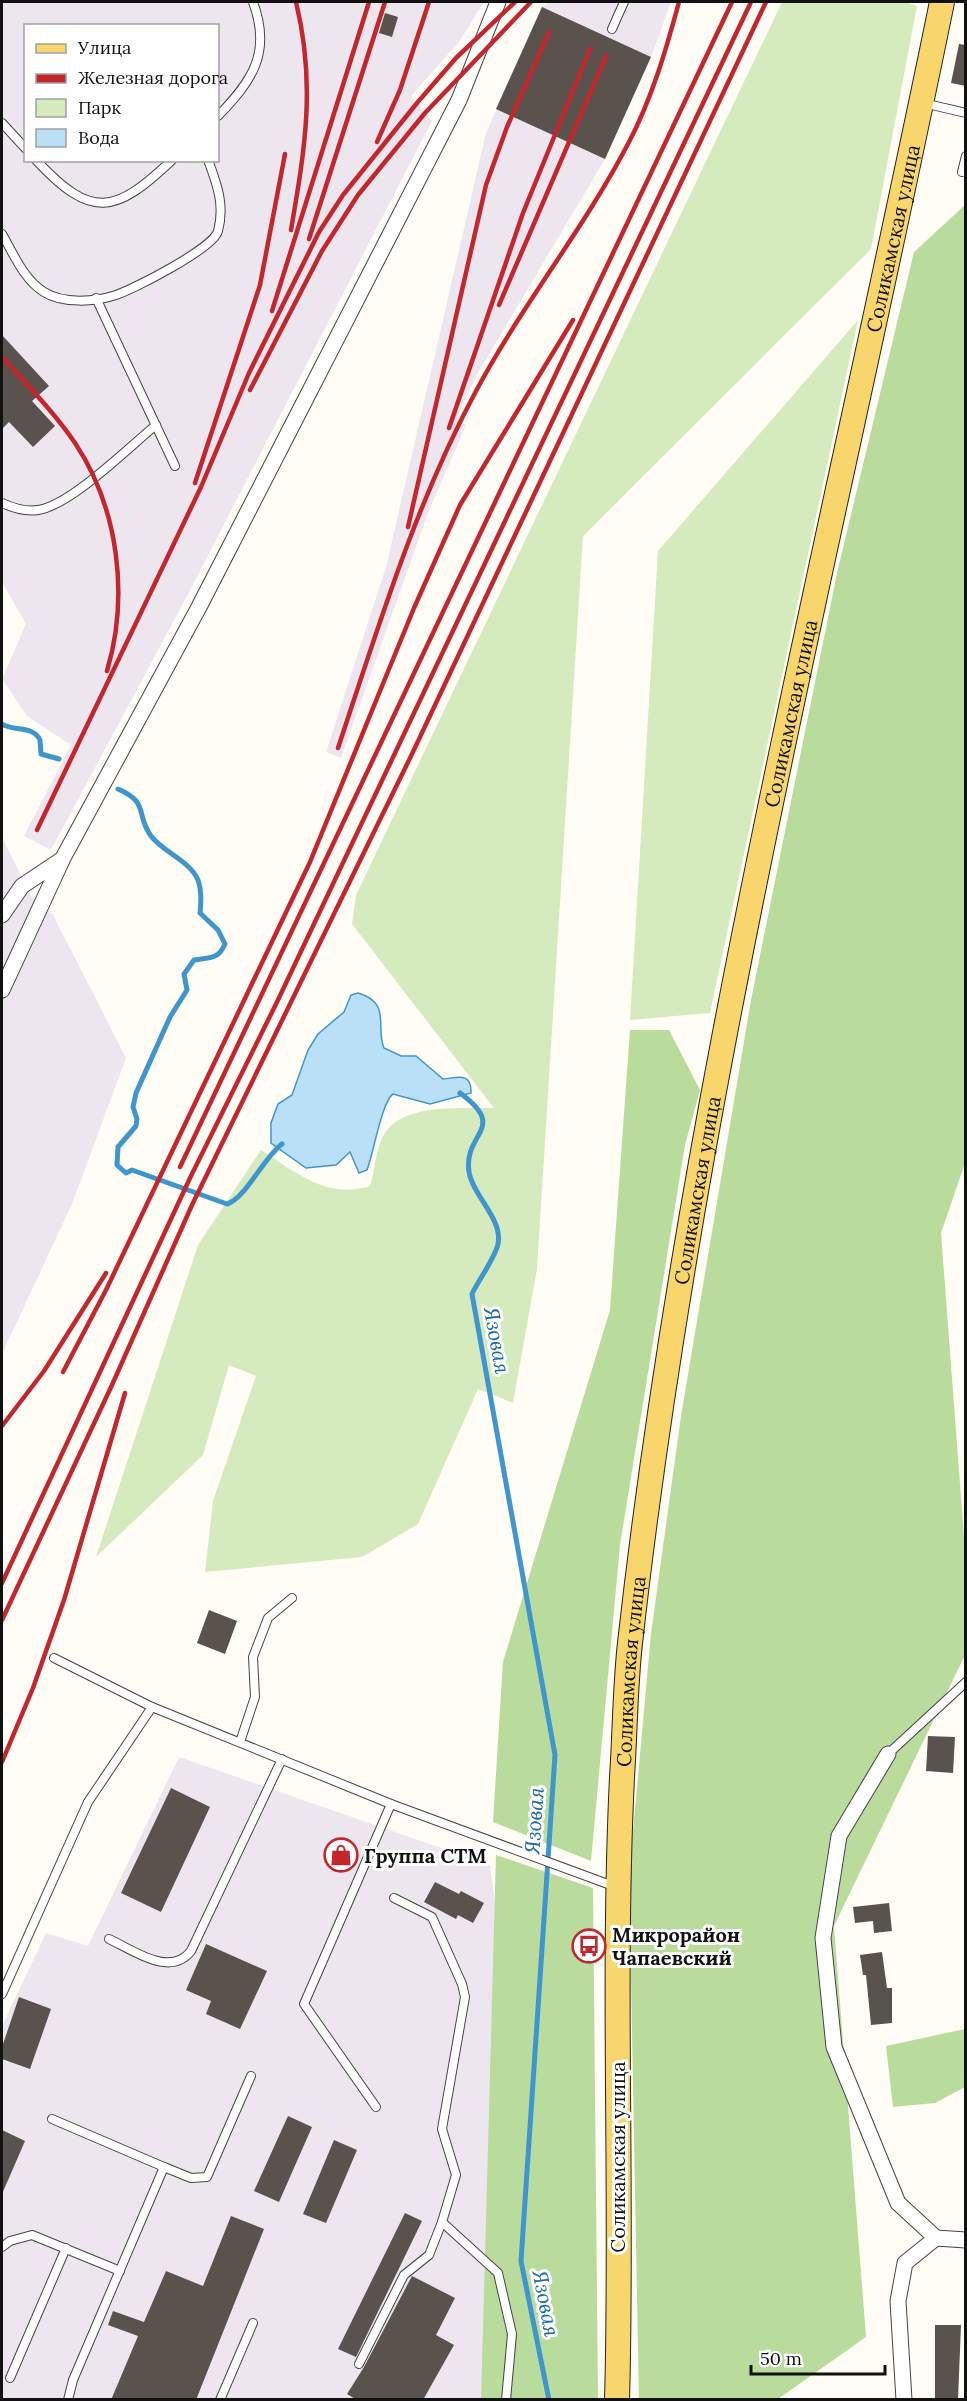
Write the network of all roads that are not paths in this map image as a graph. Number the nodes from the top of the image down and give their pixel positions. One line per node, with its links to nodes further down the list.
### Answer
1 (253, 2): 8 (lane)
2 (498, 2): 21 (street)
3 (624, 2): 5 (lane)
4 (942, 2): 6 (main road, Соликамская улица)
5 (612, 29)
6 (921, 103): 7 (lane); 32 (main road, Соликамская улица)
7 (966, 112)
8 (219, 115)
9 (2, 123): 10 (lane)
10 (24, 147)
11 (966, 156): 15 (lane)
12 (38, 162): 13 (lane)
13 (170, 162)
14 (209, 162): 17 (lane)
15 (962, 172)
16 (2, 234): 17 (lane)
17 (96, 298): 18 (lane)
18 (156, 425): 19 (lane); 20 (lane)
19 (175, 466)
20 (2, 503)
21 (63, 858): 22 (street); 23 (street)
22 (2, 915)
23 (2, 990)
24 (292, 1598): 28 (lane)
25 (54, 1658): 27 (lane)
26 (966, 1682): 29 (lane)
27 (152, 1707): 28 (lane); 35 (lane)
28 (240, 1742): 30 (lane)
29 (888, 1754): 41 (street)
30 (282, 1760): 31 (lane); 34 (lane)
31 (391, 1804): 32 (lane); 37 (lane)
32 (617, 1887): 52 (main road, Соликамская улица)
33 (394, 1898): 40 (lane)
34 (109, 1939)
35 (2, 1995)
36 (251, 2076): 39 (lane)
37 (376, 2107)
38 (52, 2119): 39 (lane)
39 (164, 2167): 45 (lane)
40 (442, 2222): 47 (lane); 51 (lane)
41 (936, 2238): 42 (street); 53 (street)
42 (966, 2240)
43 (2, 2247): 44 (lane)
44 (66, 2248): 45 (lane); 48 (lane)
45 (120, 2271): 49 (lane)
46 (253, 2323): 50 (lane)
47 (359, 2364)
48 (10, 2378)
49 (68, 2400)
50 (220, 2400)
51 (506, 2400)
52 (617, 2400)
53 (904, 2400)

